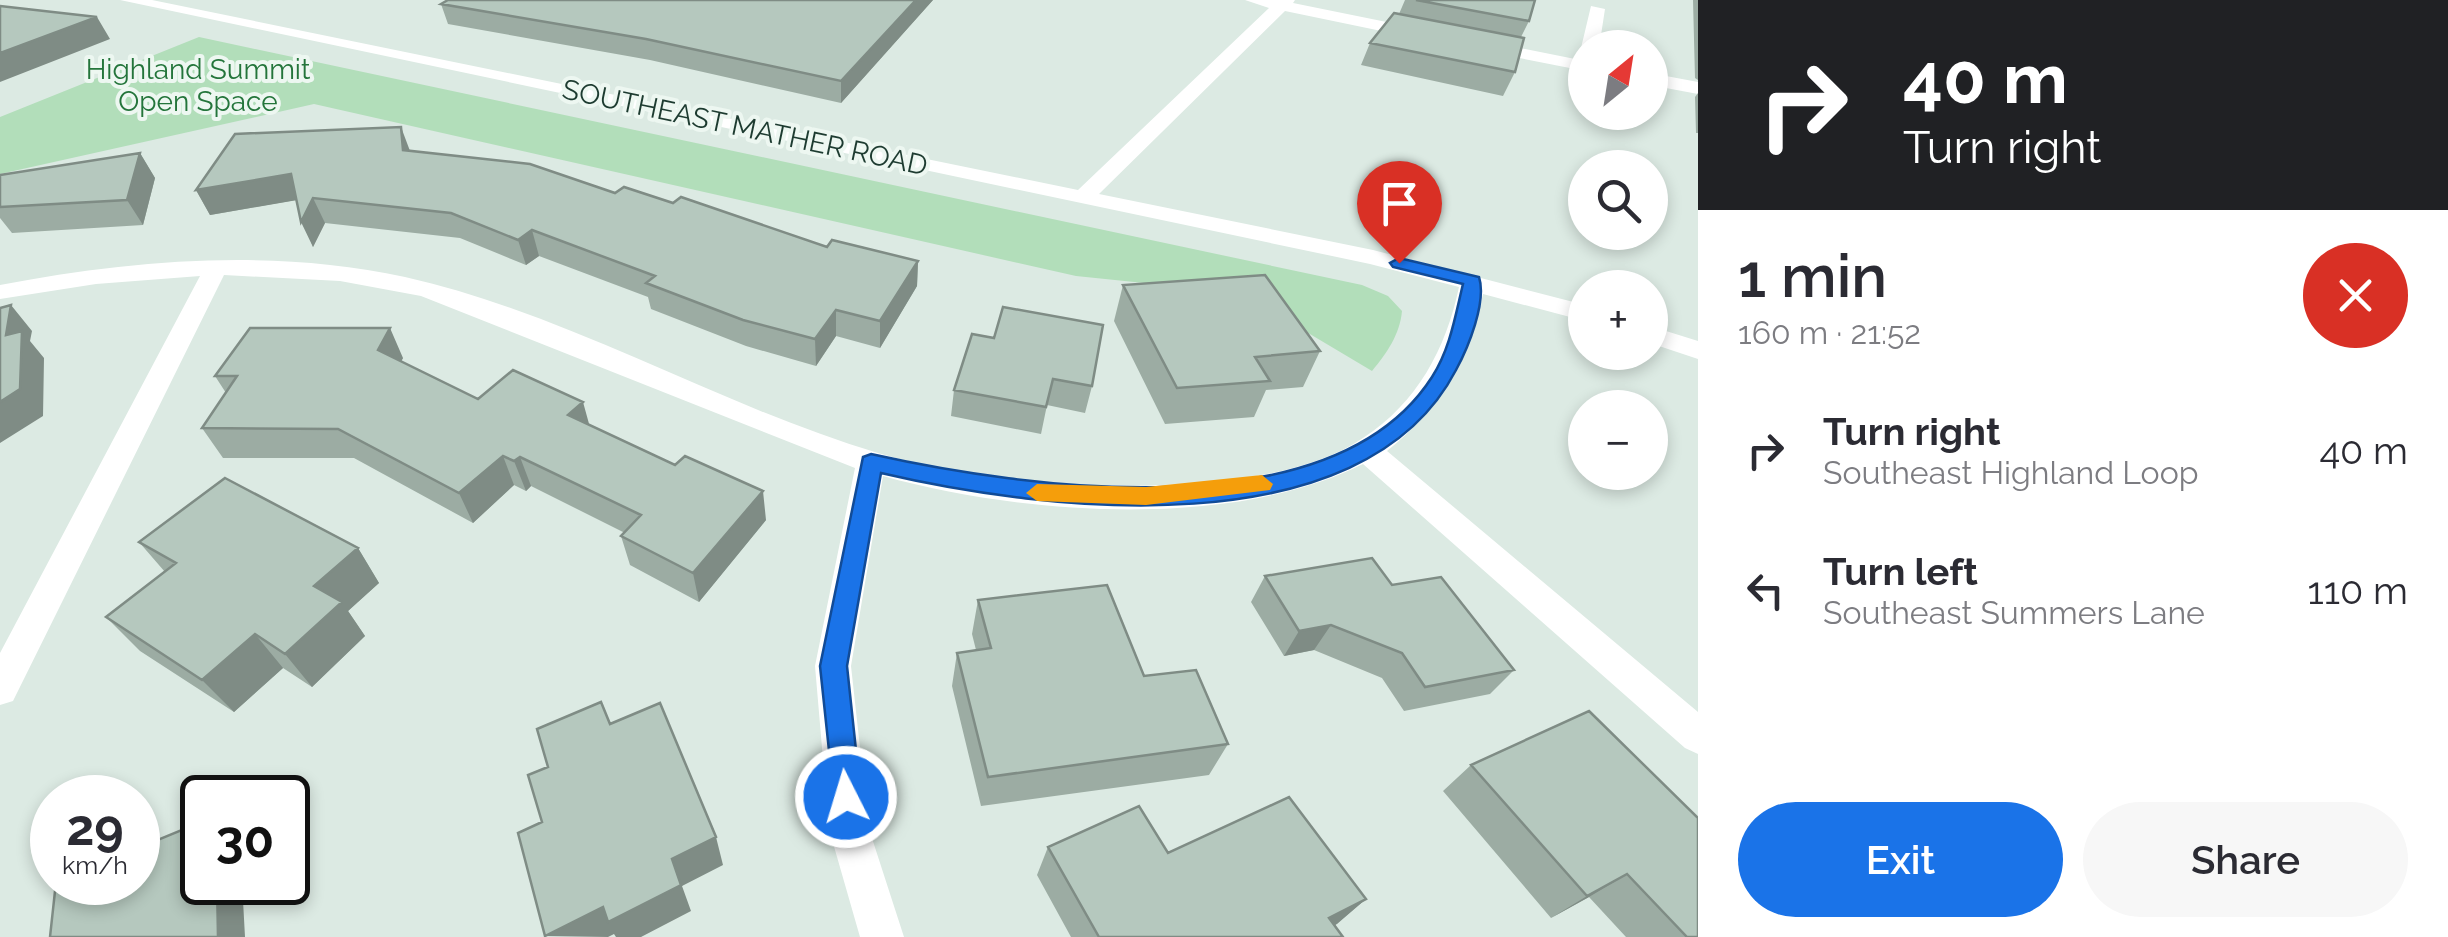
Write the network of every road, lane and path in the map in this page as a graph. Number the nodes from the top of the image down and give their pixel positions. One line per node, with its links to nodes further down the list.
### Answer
1 (128, 0): 11 (street, SOUTHEAST MATHER ROAD)
2 (1253, 0): 3 (street)
3 (1284, 3): 6 (street); 11 (street)
4 (1597, 9): 5 (street)
5 (1593, 30)
6 (1431, 36)
7 (1470, 44): 8 (street)
8 (1568, 63)
9 (1668, 82): 10 (street)
10 (1698, 88)
11 (1083, 197): 13 (street, SOUTHEAST MATHER ROAD)
12 (216, 268): 14 (street); 19 (street); 20 (street)
13 (1473, 281): 15 (street, SOUTHEAST MATHER ROAD); 18 (street)
14 (0, 292)
15 (1568, 308)
16 (1668, 340): 17 (street)
17 (1698, 350)
18 (1368, 450): 19 (street); 21 (street)
19 (871, 462): 22 (street)
20 (0, 689)
21 (1698, 736)
22 (882, 937)

